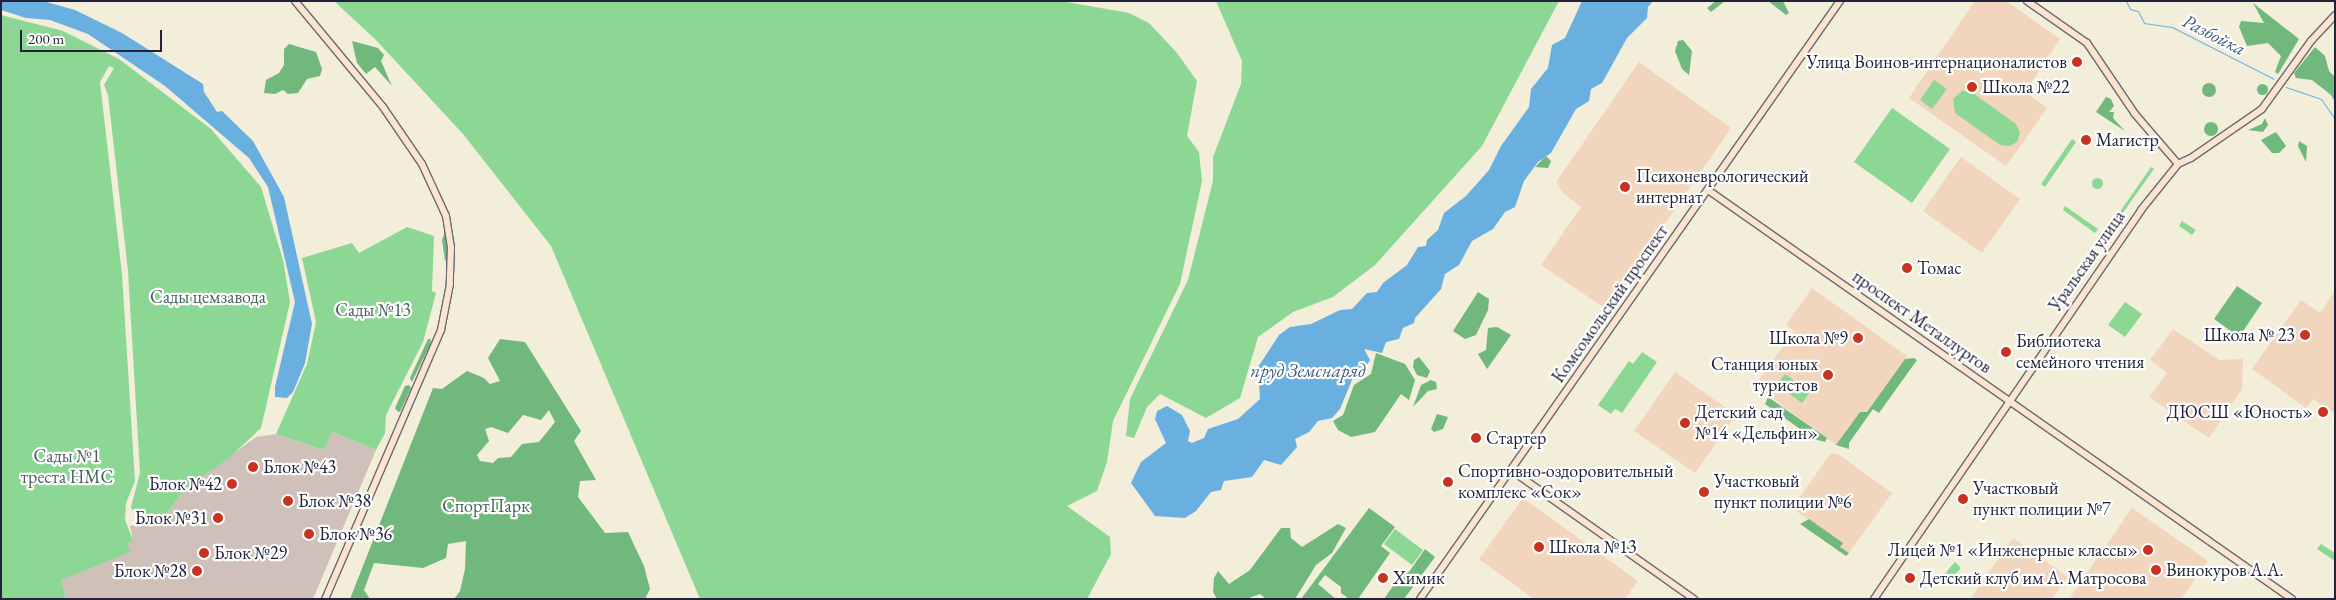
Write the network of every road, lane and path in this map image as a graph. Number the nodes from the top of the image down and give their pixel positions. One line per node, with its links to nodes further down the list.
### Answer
1 (296, 1): 9 (street)
2 (1840, 1): 6 (street, Комсомольский проспект)
3 (2027, 1): 5 (street)
4 (2335, 15): 5 (street, Уральская улица)
5 (2178, 164): 7 (street, Уральская улица)
6 (1708, 190): 7 (street, проспект Металлургов); 8 (street, Комсомольский проспект)
7 (2010, 402): 12 (street, Уральская улица); 13 (street, проспект Металлургов)
8 (1511, 470): 10 (street, Комсомольский проспект); 11 (street)
9 (325, 599)
10 (1420, 599)
11 (1694, 599)
12 (1874, 599)
13 (2292, 599)

